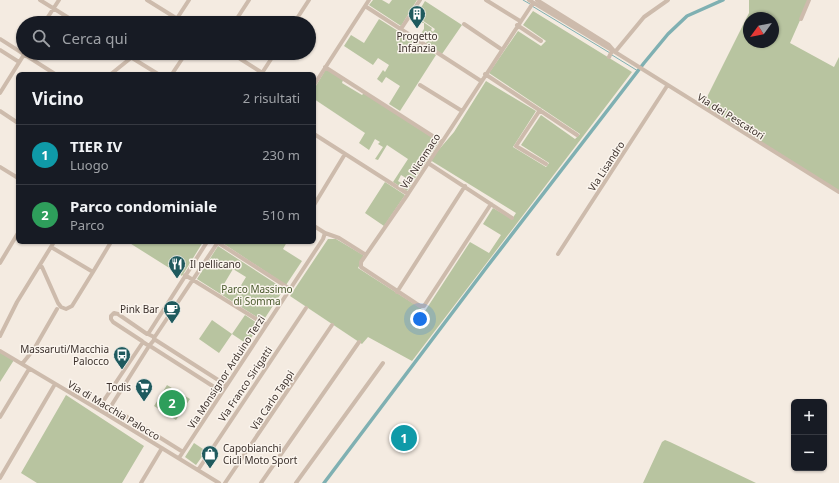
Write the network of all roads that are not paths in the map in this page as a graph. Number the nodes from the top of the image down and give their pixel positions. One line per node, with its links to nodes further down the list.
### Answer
1 (40, 0): 14 (street)
2 (59, 0): 14 (street)
3 (147, 0): 17 (street)
4 (188, 0): 18 (street)
5 (249, 0): 19 (street)
6 (309, 0): 20 (street)
7 (369, 0): 13 (street)
8 (420, 0): 25 (street)
9 (486, 0): 22 (street)
10 (668, 0): 31 (street)
11 (809, 0): 21 (street)
12 (532, 3): 22 (street, Via Nicomaco); 31 (street, Via dei Pescatori)
13 (365, 6): 25 (street); 40 (street)
14 (54, 8): 15 (street); 16 (street)
15 (49, 16)
16 (66, 16)
17 (168, 16)
18 (178, 16)
19 (239, 16)
20 (299, 16)
21 (800, 19)
22 (520, 21): 24 (street, Via Nicomaco)
23 (464, 24): 29 (street)
24 (517, 25): 27 (street); 29 (street, Via Nicomaco)
25 (401, 29): 49 (street)
26 (0, 39): 28 (street)
27 (541, 41)
28 (15, 48): 32 (street)
29 (502, 49): 47 (street, Via Nicomaco)
30 (0, 50): 32 (street)
31 (611, 54): 51 (street, Via dei Pescatori)
32 (10, 57): 39 (street)
33 (34, 60): 41 (street)
34 (127, 60): 42 (street)
35 (136, 60): 43 (street)
36 (181, 60): 44 (street)
37 (242, 60): 45 (street)
38 (271, 60): 46 (street)
39 (19, 62): 52 (street)
40 (325, 67): 48 (street); 59 (street)
41 (51, 72)
42 (113, 72)
43 (155, 72)
44 (173, 72)
45 (261, 72)
46 (264, 72)
47 (485, 74): 49 (street, Via Nicomaco); 53 (street)
48 (316, 81)
49 (481, 81): 54 (street, Via Nicomaco)
50 (420, 85): 54 (street)
51 (667, 86): 66 (street, Via dei Pescatori); 79 (street, Via Lisandro)
52 (0, 93)
53 (540, 110): 58 (street); 62 (street)
54 (462, 111): 59 (street, Via Nicomaco)
55 (0, 112): 56 (street)
56 (16, 121)
57 (316, 135): 60 (street)
58 (577, 135)
59 (442, 142): 61 (street, Via Nicomaco)
60 (345, 154): 67 (street); 68 (street)
61 (428, 163): 65 (street); 67 (street, Via Nicomaco)
62 (546, 164)
63 (0, 167): 64 (street)
64 (16, 177)
65 (465, 186): 69 (street); 87 (street)
66 (839, 192)
67 (408, 194): 80 (street, Via Nicomaco)
68 (316, 202)
69 (491, 204): 70 (street); 87 (street)
70 (512, 218)
71 (316, 227): 72 (street)
72 (325, 233): 80 (street); 86 (street, Via Monsignor Arduino Terzi)
73 (16, 236): 81 (street)
74 (110, 244): 83 (street)
75 (206, 244): 84 (street)
76 (216, 244): 85 (street)
77 (220, 244): 86 (street)
78 (51, 246): 83 (street); 92 (street)
79 (558, 254)
80 (366, 256): 87 (street)
81 (0, 262)
82 (42, 267): 83 (street)
83 (93, 272)
84 (185, 275): 85 (street); 93 (street)
85 (193, 280): 90 (street); 94 (street)
86 (290, 289): 90 (street, Via Monsignor Arduino Terzi)
87 (397, 292)
88 (306, 308): 112 (street, Via Franco Sirigatti)
89 (57, 309): 99 (street)
90 (266, 325): 102 (street, Via Monsignor Arduino Terzi)
91 (332, 325): 116 (street, Via Carlo Tappi)
92 (0, 336)
93 (145, 337): 93 (street); 94 (street); 96 (street); 104 (street)
94 (154, 339): 96 (street); 102 (street)
95 (359, 342): 117 (street)
96 (149, 346): 103 (street); 105 (street)
97 (0, 351): 99 (street, Via di Macchia Palocco)
98 (383, 363): 118 (street)
99 (22, 364): 100 (street, Via di Macchia Palocco)
100 (29, 369): 101 (street, Via di Macchia Palocco); 108 (street)
101 (55, 384): 106 (street, Via di Macchia Palocco); 113 (street)
102 (226, 385): 103 (street, Via Monsignor Arduino Terzi)
103 (222, 392): 110 (street, Via Monsignor Arduino Terzi)
104 (104, 400): 105 (street, Via di Macchia Palocco); 106 (street)
105 (112, 406): 107 (street); 110 (street, Via di Macchia Palocco)
106 (98, 409): 107 (street, Via di Macchia Palocco)
107 (106, 414): 109 (street, Via di Macchia Palocco)
108 (0, 417)
109 (162, 448): 111 (street, Via di Macchia Palocco); 114 (street)
110 (183, 452): 111 (street, Via Monsignor Arduino Terzi)
111 (179, 458): 112 (street, Via di Macchia Palocco)
112 (198, 470): 115 (street, Via di Macchia Palocco)
113 (0, 478)
114 (141, 483)
115 (219, 483)
116 (225, 483)
117 (261, 483)
118 (296, 483)

